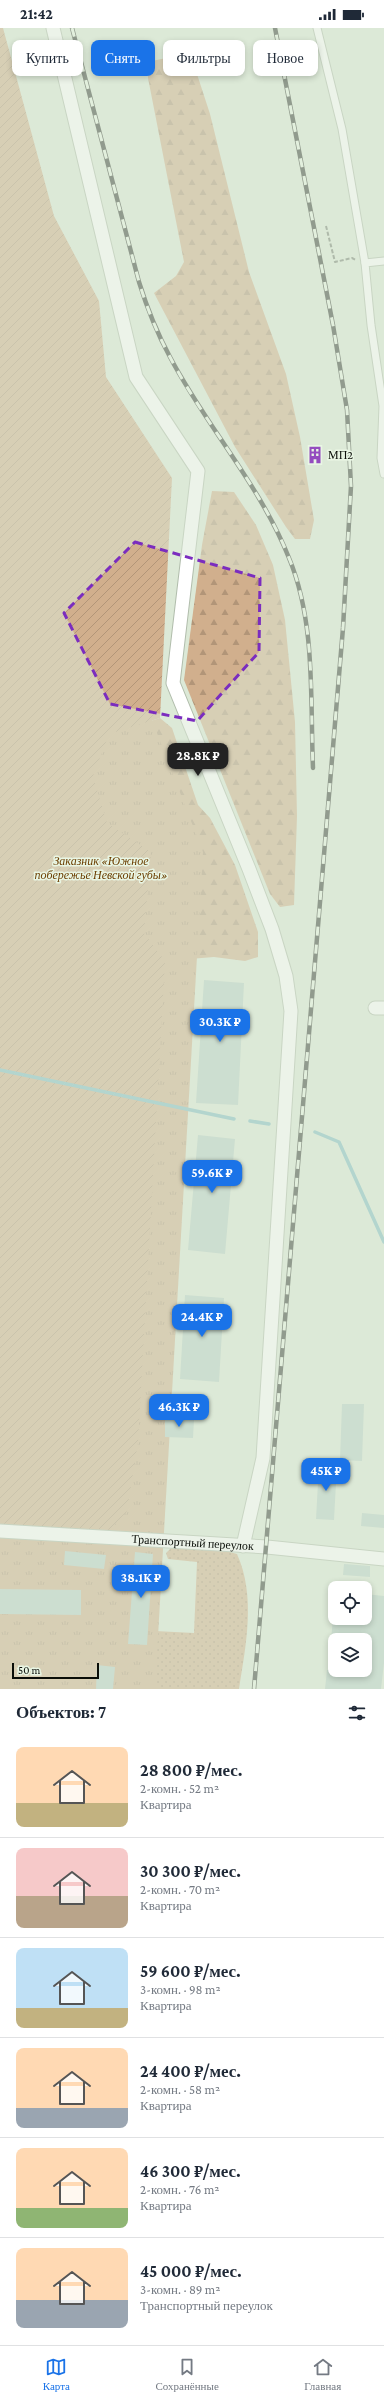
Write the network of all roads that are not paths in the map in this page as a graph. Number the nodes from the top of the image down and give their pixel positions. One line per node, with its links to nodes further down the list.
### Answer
1 (53, 28): 7 (street)
2 (318, 28): 4 (lane)
3 (384, 261): 4 (lane)
4 (365, 263): 5 (lane)
5 (384, 474)
6 (0, 1532): 7 (street, Транспортный переулок)
7 (243, 1546): 8 (street, Транспортный переулок)
8 (384, 1559)

